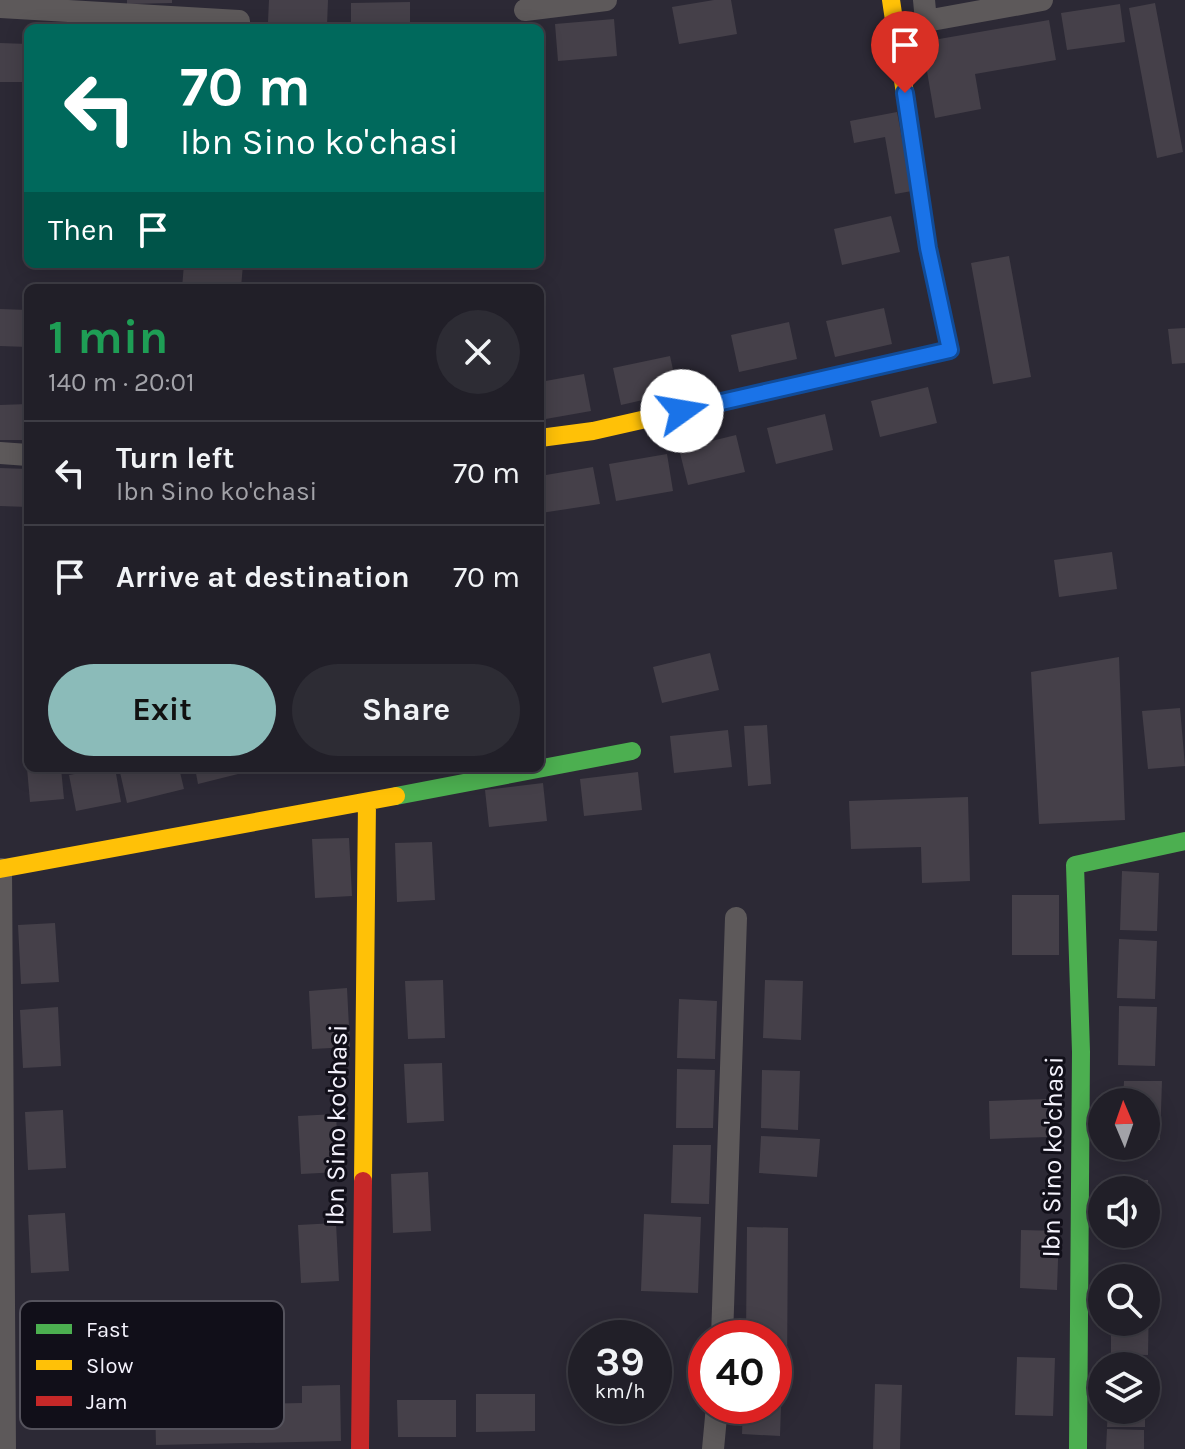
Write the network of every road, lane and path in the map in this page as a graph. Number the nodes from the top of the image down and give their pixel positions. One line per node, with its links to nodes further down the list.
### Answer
1 (606, 0): 6 (street)
2 (891, 0): 9 (street)
3 (924, 0): 4 (street)
4 (1042, 0)
5 (0, 7): 8 (street)
6 (525, 10)
7 (239, 21): 8 (street)
8 (186, 23)
9 (544, 437)
10 (0, 453): 11 (street)
11 (24, 455)
12 (632, 751): 13 (street)
13 (544, 768)
14 (523, 772): 15 (street)
15 (367, 802): 17 (street); 22 (street, Ibn Sino ko'chasi)
16 (1185, 841): 24 (street, Ibn Sino ko'chasi)
17 (0, 869): 21 (street)
18 (736, 918): 19 (street)
19 (723, 1320)
20 (715, 1424): 23 (street)
21 (5, 1449)
22 (360, 1449)
23 (713, 1449)
24 (1078, 1449)

